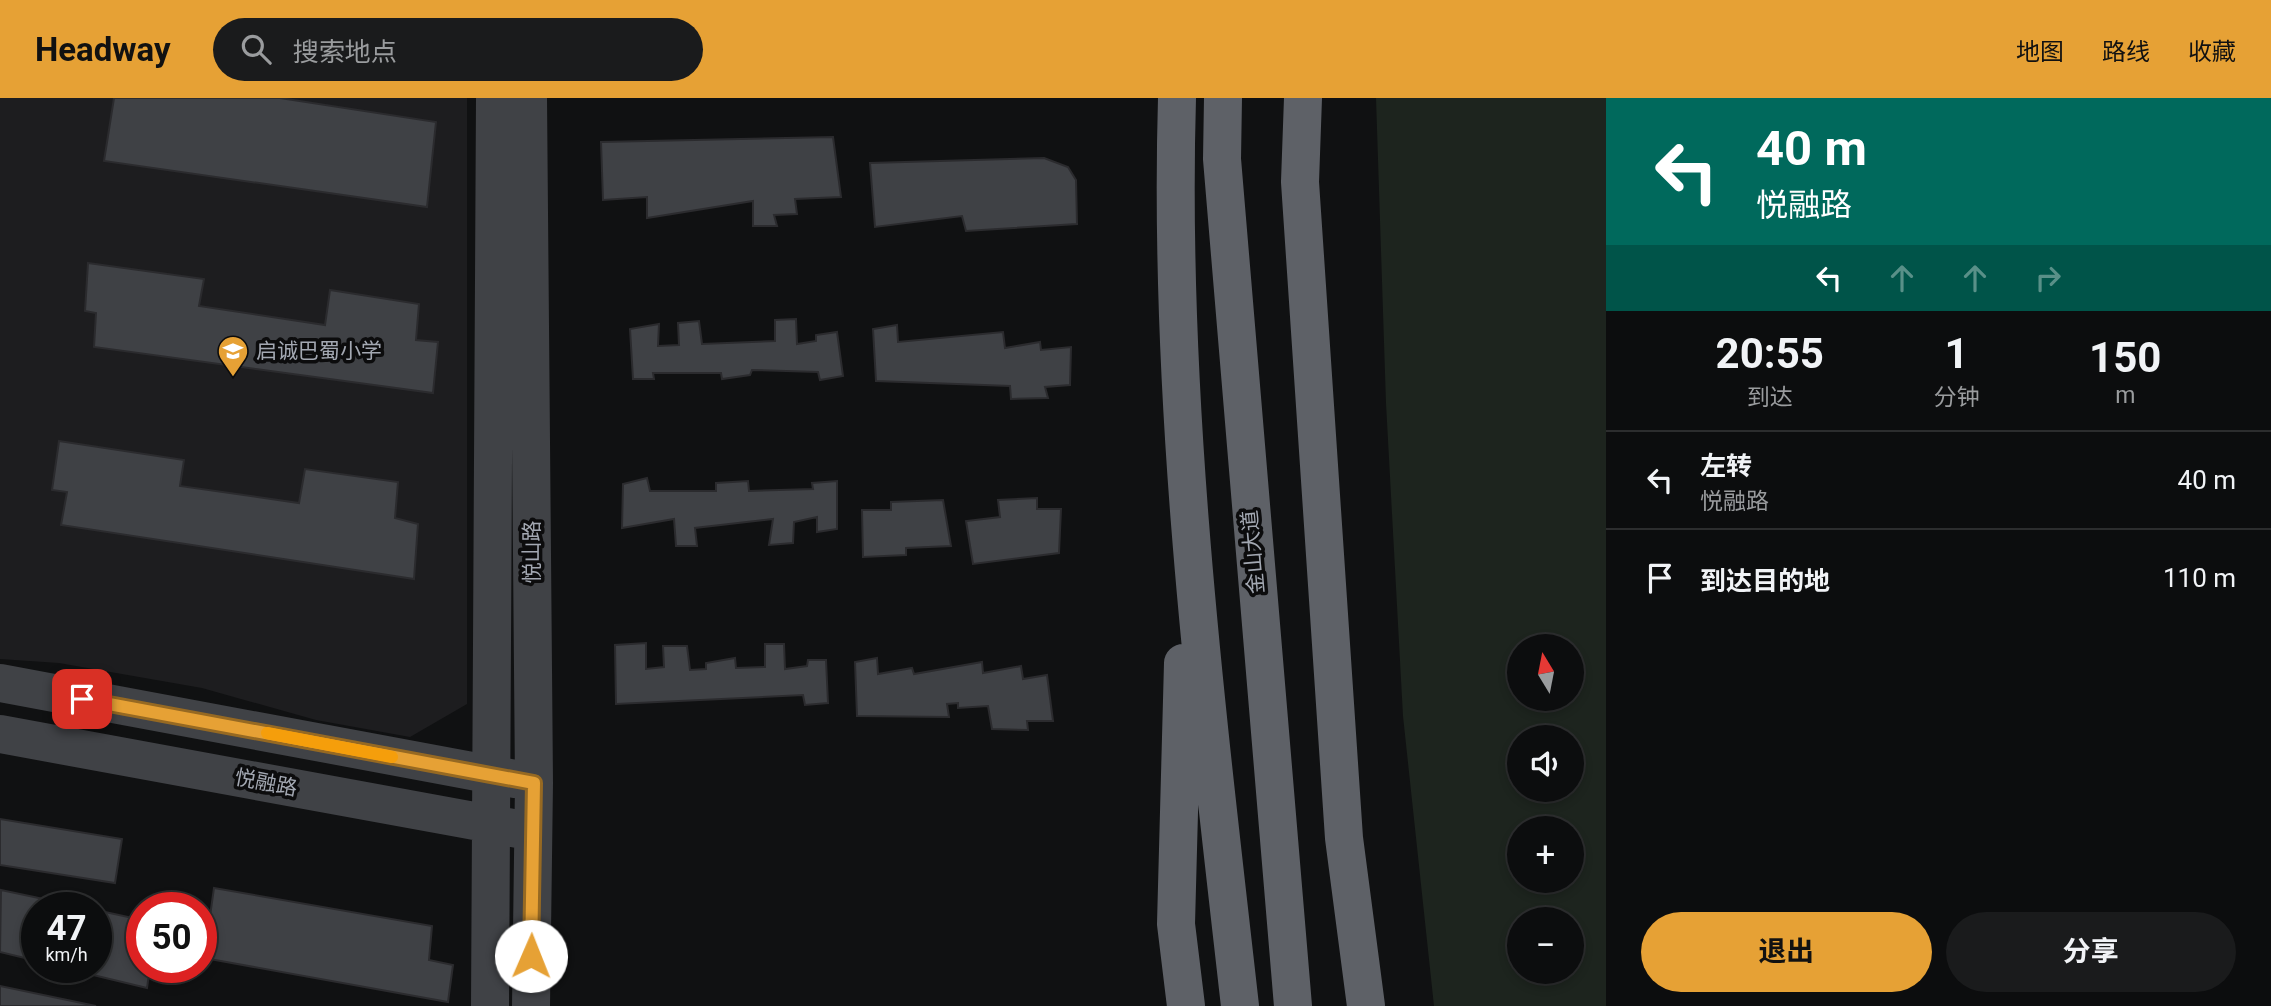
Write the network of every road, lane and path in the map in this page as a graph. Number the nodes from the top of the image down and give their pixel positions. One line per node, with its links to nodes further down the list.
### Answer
1 (495, 98): 9 (main road, 悦山路)
2 (528, 98): 10 (main road, 悦山路)
3 (1177, 98): 6 (highway)
4 (1223, 98): 17 (highway, 金山大道)
5 (1303, 98): 18 (highway)
6 (1188, 493): 15 (highway); 16 (highway)
7 (0, 683): 9 (main road)
8 (0, 734): 11 (main road, 悦融路)
9 (492, 776): 10 (main road); 11 (main road, 悦山路)
10 (534, 783): 12 (main road, 悦山路)
11 (492, 825): 12 (main road, 悦融路); 13 (main road, 悦山路)
12 (533, 831): 14 (main road, 悦山路)
13 (491, 1006)
14 (531, 1006)
15 (1186, 1006)
16 (1240, 1006)
17 (1293, 1006)
18 (1366, 1006)

